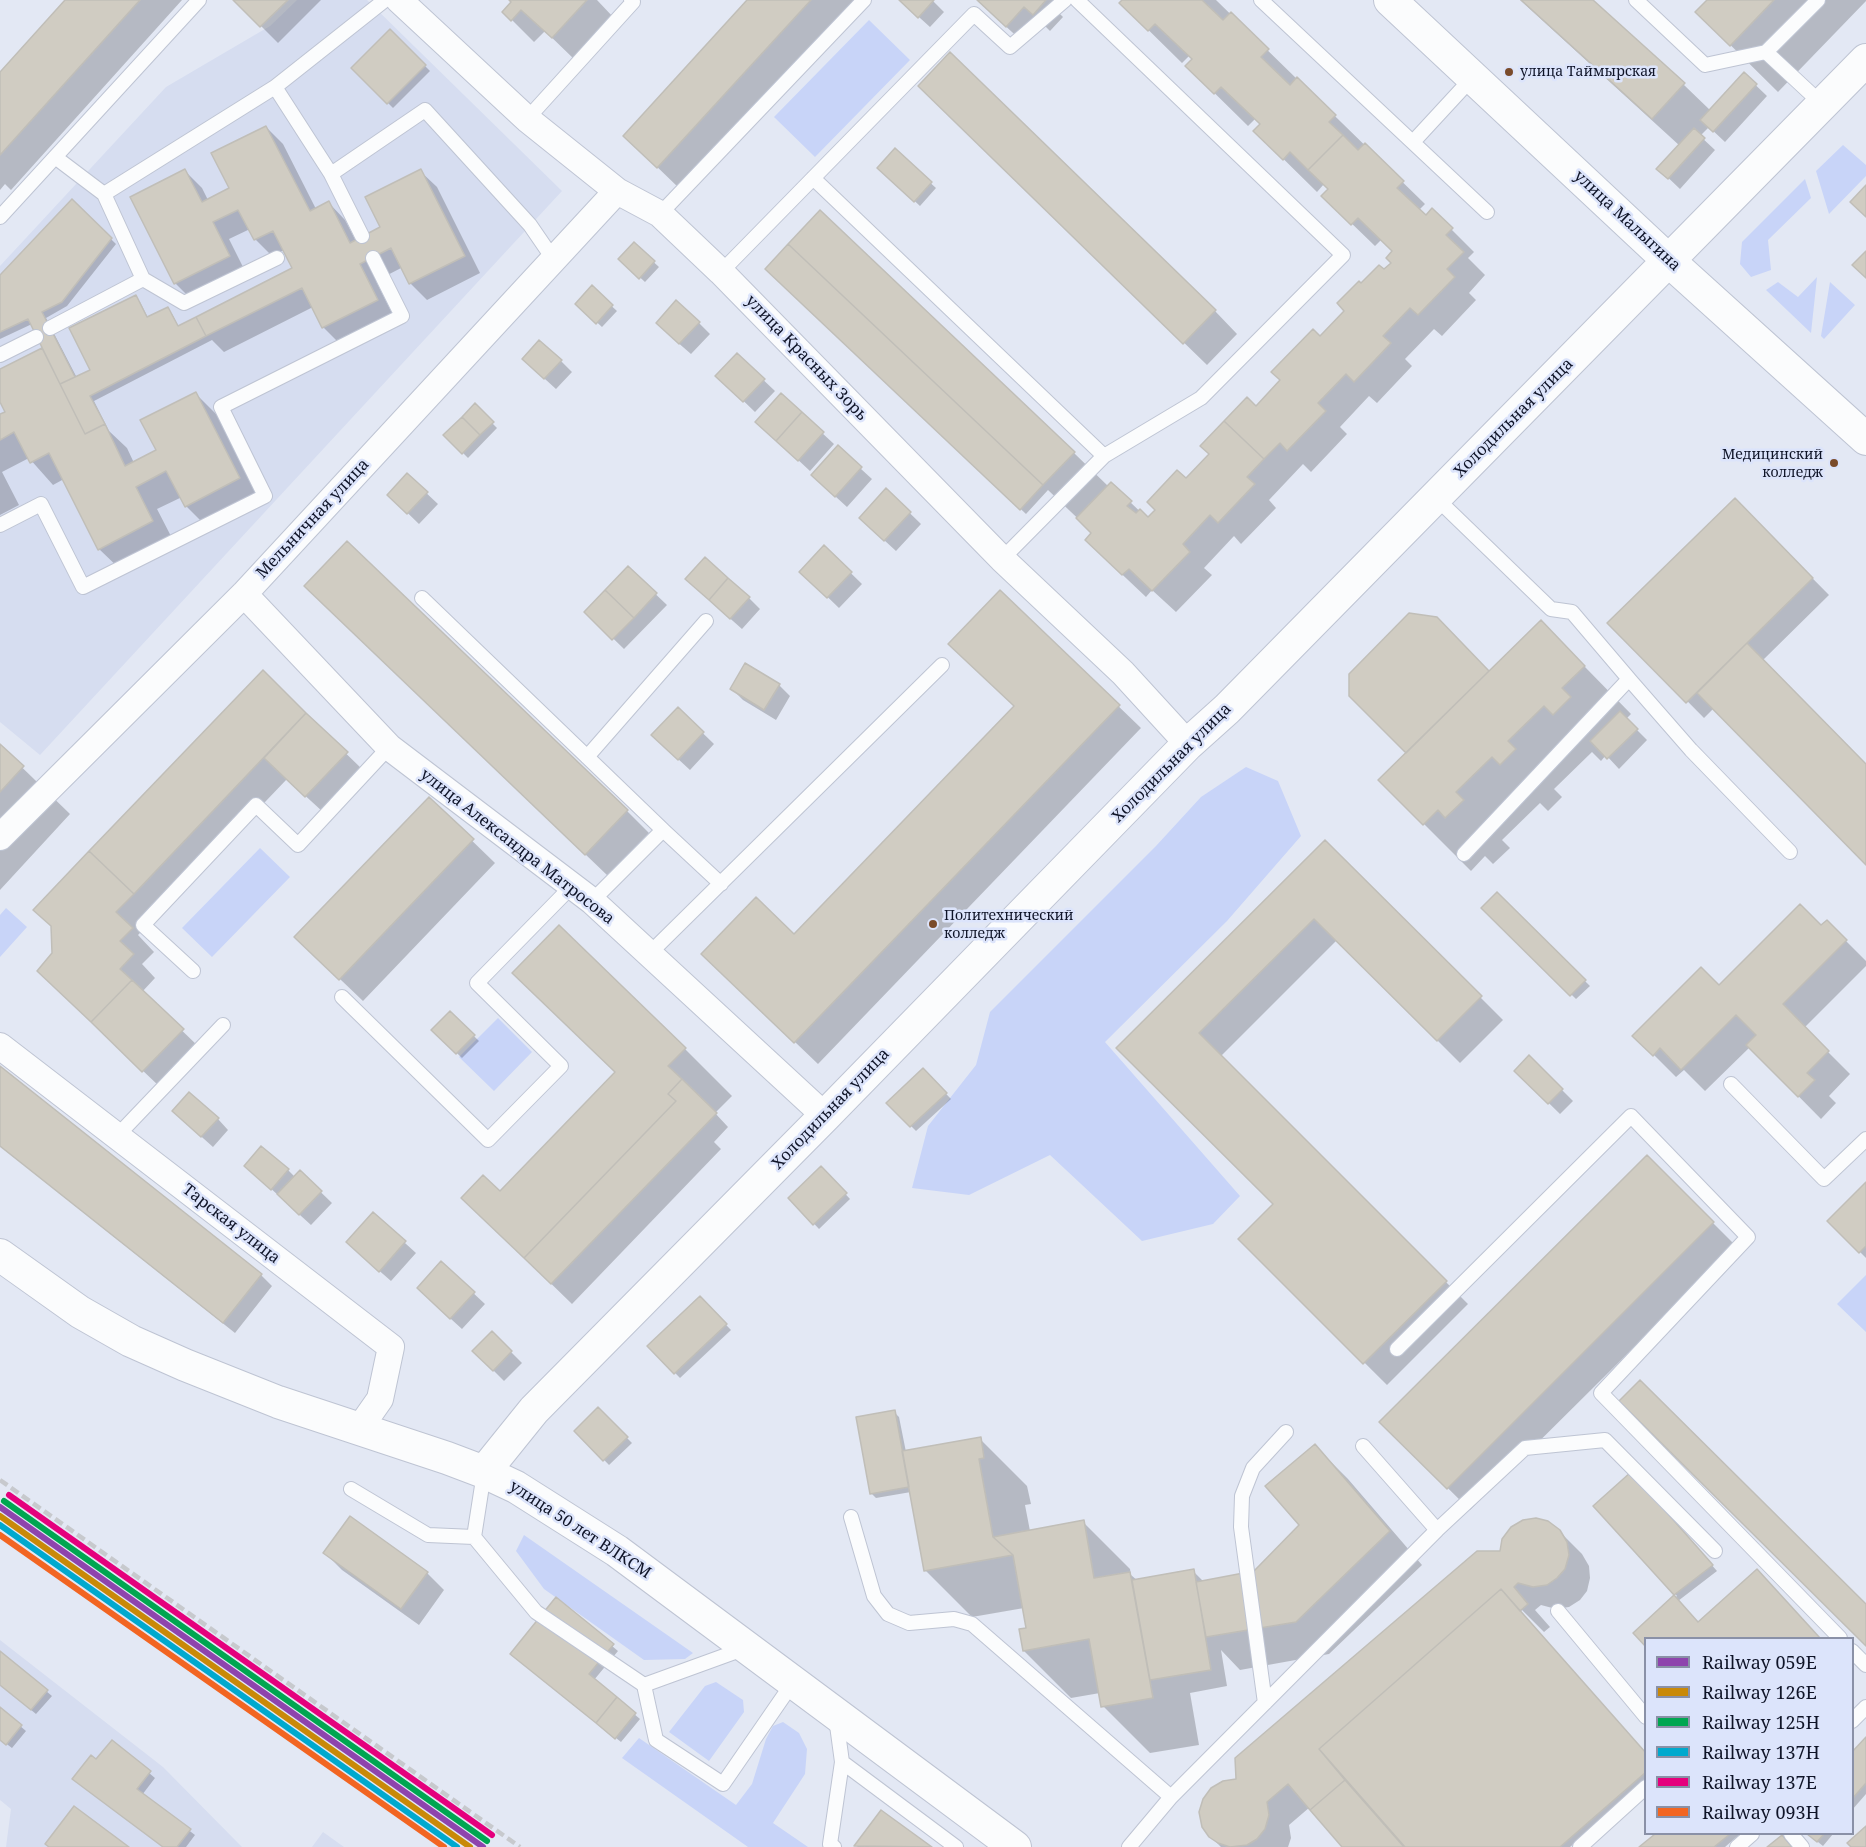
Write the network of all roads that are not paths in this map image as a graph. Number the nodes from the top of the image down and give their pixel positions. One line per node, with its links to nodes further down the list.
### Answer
1 (199, 0): 19 (lane)
2 (385, 0): 15 (lane)
3 (399, 0): 17 (street, улица Красных Зорь)
4 (632, 0): 17 (lane)
5 (864, 0): 25 (lane)
6 (1065, 0): 21 (lane)
7 (1077, 0): 38 (lane)
8 (1261, 0): 18 (lane)
9 (1390, 0): 14 (street, улица Малыгина)
10 (1636, 0): 12 (lane)
11 (1818, 0): 12 (lane)
12 (1766, 52): 16 (lane)
13 (1866, 60): 16 (street, Холодильная улица)
14 (1473, 77): 18 (lane); 31 (street, улица Малыгина)
15 (275, 87): 20 (lane); 23 (lane)
16 (1823, 105): 31 (street, Холодильная улица)
17 (527, 119): 22 (street, улица Красных Зорь)
18 (1413, 142): 24 (lane)
19 (55, 157): 23 (lane); 26 (lane)
20 (331, 174): 27 (lane); 30 (lane)
21 (813, 178): 32 (lane); 38 (lane)
22 (617, 191): 25 (street, улица Красных Зорь); 30 (street, Мельничная улица)
23 (104, 194): 33 (lane)
24 (1488, 212)
25 (660, 214): 32 (street, улица Красных Зорь)
26 (0, 217)
27 (362, 237)
28 (276, 258): 33 (lane)
29 (373, 258): 40 (lane)
30 (554, 260): 42 (street, Мельничная улица)
31 (1669, 261): 37 (street, улица Малыгина); 39 (street, Холодильная улица)
32 (721, 272): 41 (street, улица Красных Зорь)
33 (143, 279): 34 (lane)
34 (50, 328)
35 (36, 337): 36 (lane)
36 (0, 355)
37 (1866, 439)
38 (1104, 456): 41 (lane)
39 (1435, 497): 46 (lane); 47 (street, Холодильная улица)
40 (0, 525)
41 (1002, 559): 47 (street, улица Красных Зорь)
42 (244, 594): 48 (street, улица Александра Матросова); 51 (street, Мельничная улица)
43 (422, 598): 49 (lane)
44 (706, 621): 49 (lane)
45 (942, 665): 54 (lane)
46 (1629, 679): 52 (lane); 53 (lane)
47 (1188, 744): 62 (street, Холодильная улица)
48 (389, 747): 55 (street, улица Александра Матросова); 57 (lane)
49 (587, 757): 50 (lane)
50 (663, 830): 54 (lane); 55 (lane)
51 (0, 837)
52 (1790, 852)
53 (1464, 854)
54 (721, 884): 56 (lane)
55 (581, 894): 56 (street, улица Александра Матросова); 58 (lane)
56 (649, 954): 62 (street, улица Александра Матросова)
57 (193, 971)
58 (342, 997)
59 (223, 1025): 63 (lane)
60 (0, 1046): 63 (street, Тарская улица)
61 (1731, 1084): 64 (lane)
62 (825, 1116): 70 (street, Холодильная улица)
63 (117, 1136): 67 (street, Тарская улица)
64 (1866, 1139)
65 (0, 1255): 67 (street, улица 50 лет ВЛКСМ)
66 (1396, 1349): 77 (lane)
67 (359, 1430): 70 (street, улица 50 лет ВЛКСМ)
68 (1286, 1432): 83 (lane)
69 (1363, 1446): 73 (lane)
70 (484, 1472): 74 (lane); 78 (street, улица 50 лет ВЛКСМ)
71 (351, 1489): 74 (lane)
72 (851, 1517): 90 (lane)
73 (1437, 1530): 75 (lane); 83 (lane)
74 (474, 1537): 82 (lane)
75 (1715, 1551)
76 (1558, 1611): 86 (lane)
77 (1839, 1637)
78 (748, 1647): 81 (street, улица 50 лет ВЛКСМ); 82 (lane)
79 (1854, 1653): 80 (lane)
80 (1866, 1665)
81 (794, 1681): 82 (lane); 85 (street, улица 50 лет ВЛКСМ)
82 (644, 1685)
83 (1265, 1703): 90 (lane)
84 (1866, 1707): 87 (lane)
85 (836, 1713): 88 (lane); 95 (street, улица 50 лет ВЛКСМ)
86 (1644, 1715)
87 (1854, 1719)
88 (842, 1762): 93 (lane); 94 (lane)
89 (1644, 1789): 97 (lane)
90 (1171, 1797): 96 (lane)
91 (1750, 1835): 98 (lane)
92 (1793, 1835): 99 (lane)
93 (834, 1847)
94 (956, 1847)
95 (1015, 1847)
96 (1129, 1847)
97 (1580, 1847)
98 (1737, 1847)
99 (1802, 1847)

